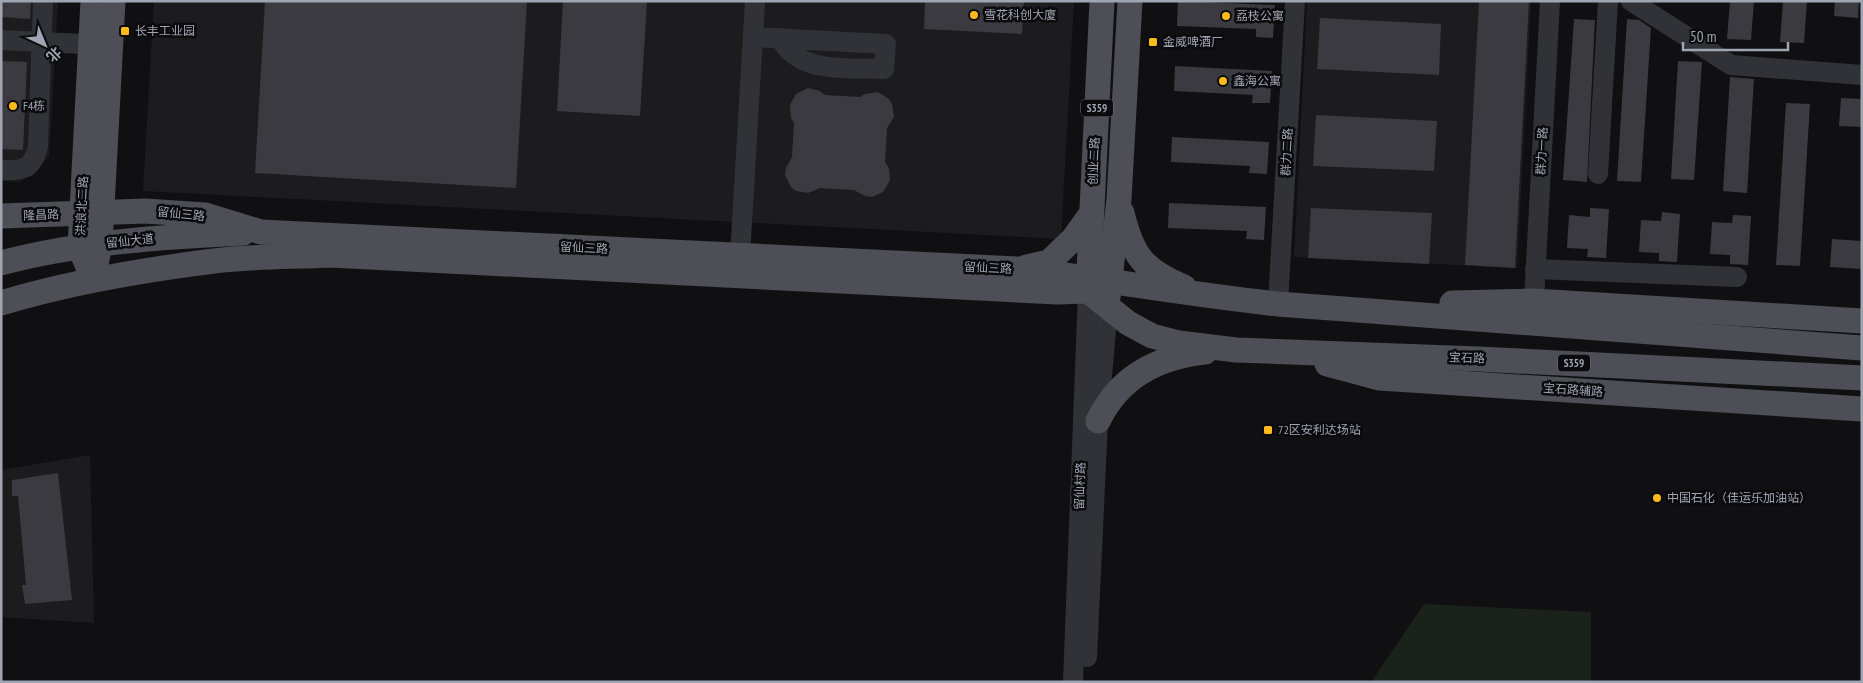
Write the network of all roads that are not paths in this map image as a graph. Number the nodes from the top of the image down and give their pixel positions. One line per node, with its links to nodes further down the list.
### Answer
1 (44, 1): 14 (street)
2 (93, 1): 15 (main road, 洪浪北二路)
3 (113, 1): 15 (main road, 洪浪北二路)
4 (755, 1): 11 (street)
5 (1102, 1): 21 (main road, 创业二路 / S359)
6 (1130, 1): 19 (main road, S359)
7 (1295, 1): 35 (street, 群力二路)
8 (1550, 1): 28 (street, 群力一路)
9 (1608, 1): 18 (street)
10 (1631, 1): 16 (street)
11 (753, 37): 12 (street); 25 (street)
12 (780, 38)
13 (1, 40): 14 (street)
14 (42, 42): 15 (street); 17 (street)
15 (101, 45): 20 (main road, 洪浪北二路)
16 (1862, 75)
17 (1, 170)
18 (1598, 174)
19 (1118, 200): 31 (main road, S359); 32 (main road, S359)
20 (92, 213): 22 (main road, 隆昌路); 23 (main road, 留仙三路); 24 (main road, 洪浪北二路)
21 (1091, 214): 27 (main road); 31 (main road, 创业二路 / S359)
22 (1, 216)
23 (261, 232): 24 (main road, 留仙大道); 25 (main road, 留仙三路)
24 (90, 246): 26 (main road, 留仙大道); 30 (main road, 洪浪北二路)
25 (740, 256): 27 (main road, 留仙三路)
26 (1, 262)
27 (1017, 269): 31 (main road, 留仙三路)
28 (1535, 269): 29 (street); 33 (street, 群力一路)
29 (1737, 277)
30 (93, 279): 31 (main road, 留仙三路); 34 (main road)
31 (1095, 283): 32 (main road); 36 (main road, 宝石路 / S359); 44 (street, 留仙村路)
32 (1210, 297): 35 (main road, S359)
33 (1534, 301): 35 (main road); 37 (main road)
34 (1, 303)
35 (1289, 304): 38 (main road, S359)
36 (1108, 307): 39 (main road, 宝石路 / S359); 43 (street, 留仙村路)
37 (1862, 320)
38 (1862, 348)
39 (1236, 350): 40 (main road, 宝石路 / S359); 43 (main road)
40 (1286, 353): 41 (main road, 宝石路 / S359); 42 (main road, 宝石路辅路)
41 (1862, 378)
42 (1862, 409)
43 (1098, 421): 45 (street, 留仙村路)
44 (1073, 682)
45 (1086, 682)

